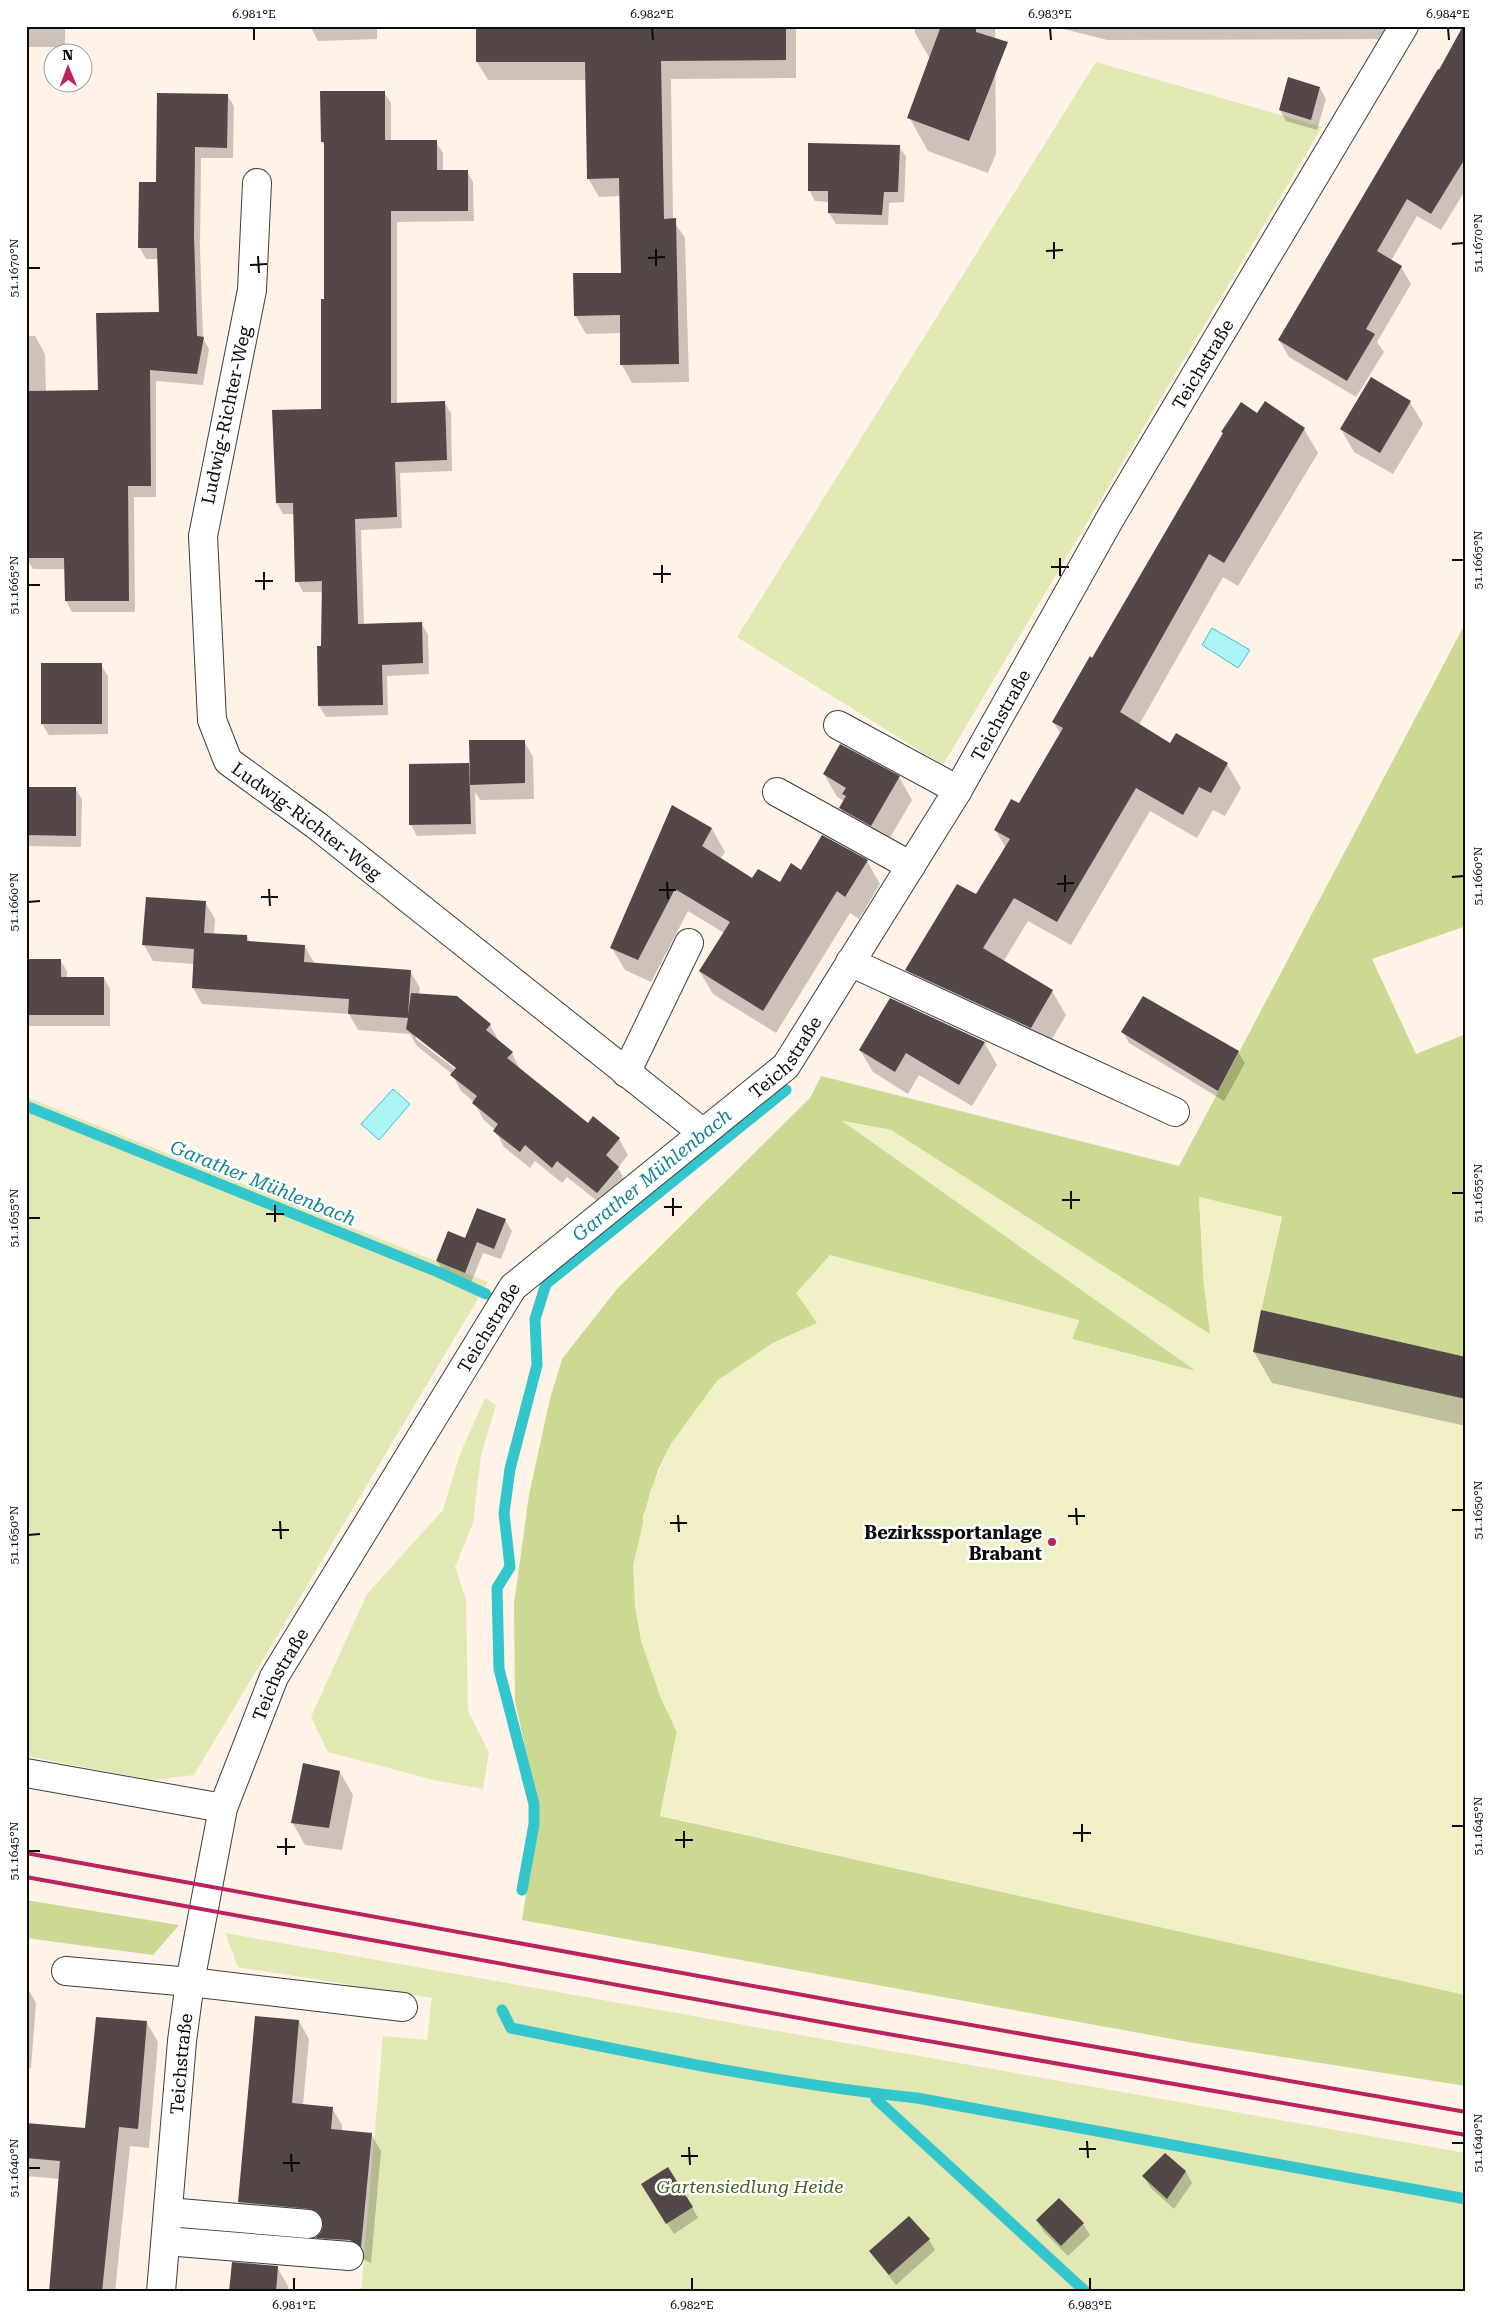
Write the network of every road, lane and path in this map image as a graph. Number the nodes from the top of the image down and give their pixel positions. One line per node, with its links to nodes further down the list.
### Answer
1 (1404, 26): 4 (street, Teichstraße)
2 (257, 183): 9 (street, Ludwig-Richter-Weg)
3 (838, 725): 4 (street)
4 (958, 790): 6 (street, Teichstraße)
5 (778, 792): 6 (street)
6 (910, 866): 8 (street, Teichstraße)
7 (689, 943): 9 (street)
8 (850, 962): 10 (street); 11 (street, Teichstraße)
9 (626, 1073): 11 (street, Ludwig-Richter-Weg)
10 (1175, 1112)
11 (703, 1133): 13 (street, Teichstraße)
12 (26, 1773): 13 (street)
13 (223, 1808): 15 (street, Teichstraße)
14 (66, 1972): 15 (street)
15 (190, 1982): 16 (street); 17 (street, Teichstraße)
16 (403, 2007)
17 (168, 2212): 18 (street); 19 (street, Teichstraße)
18 (308, 2224)
19 (166, 2241): 20 (street); 21 (street, Teichstraße)
20 (349, 2256)
21 (161, 2292)

